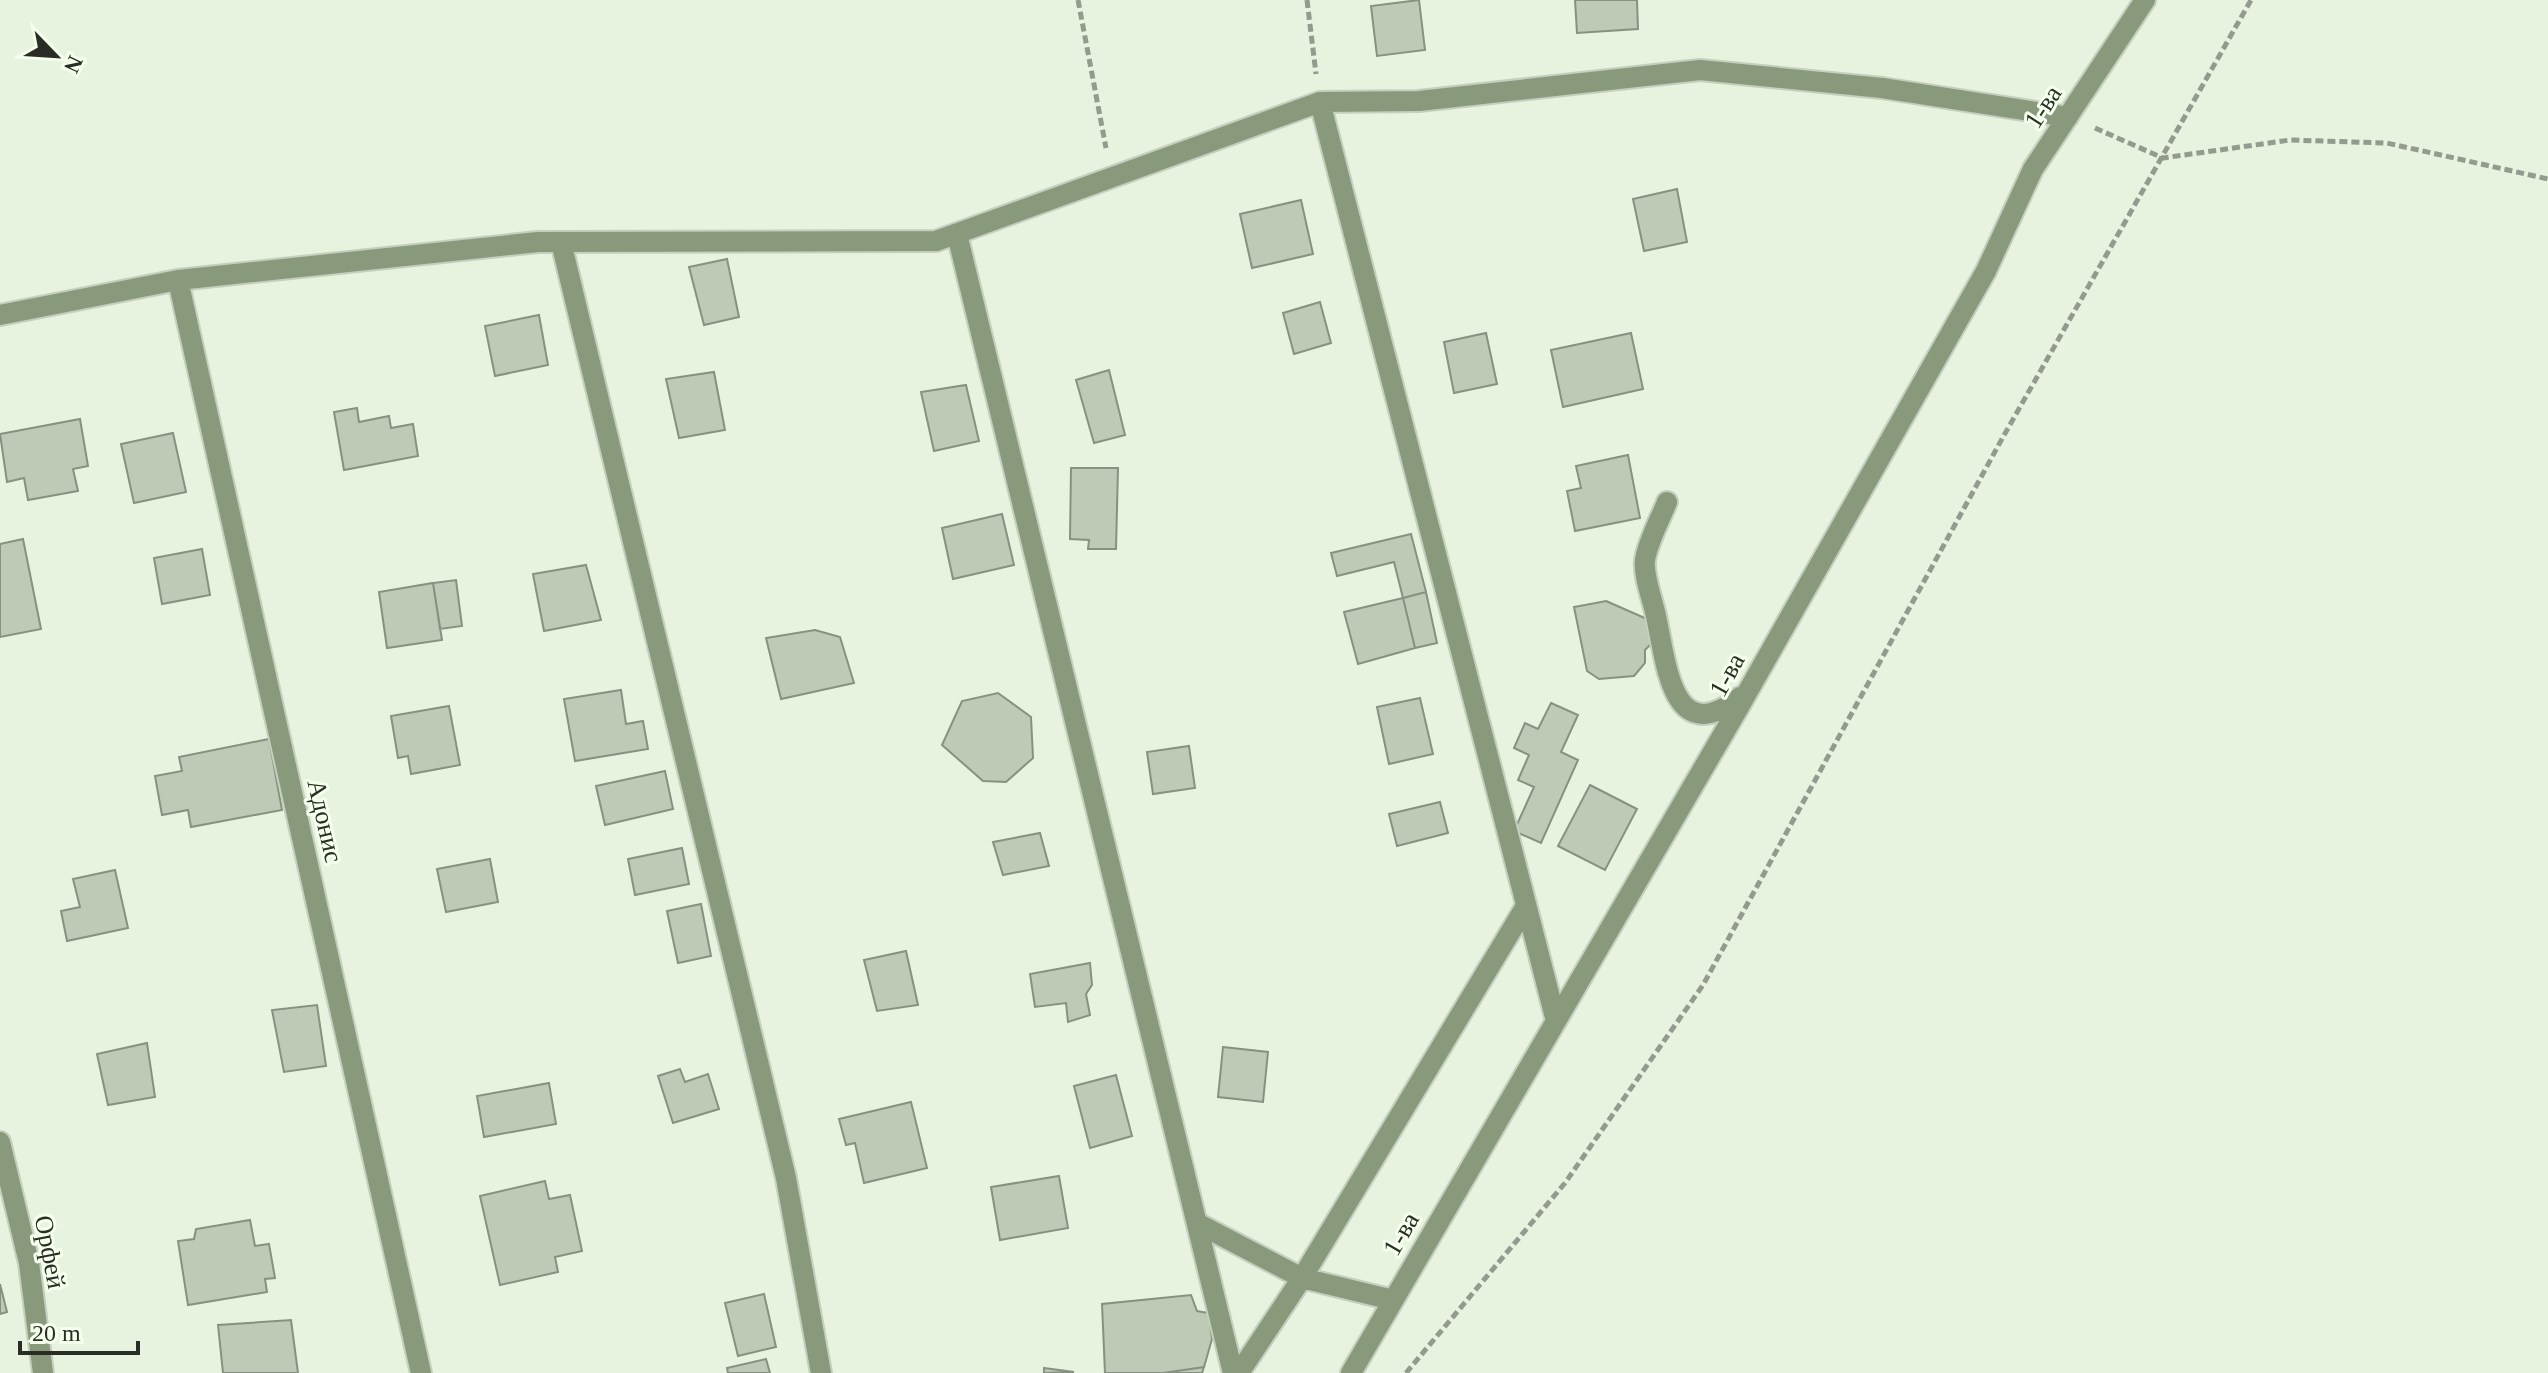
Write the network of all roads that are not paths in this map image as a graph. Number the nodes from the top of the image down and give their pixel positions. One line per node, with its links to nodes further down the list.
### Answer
1 (2145, 0): 3 (street, 1-ва)
2 (1320, 102): 3 (street); 4 (street); 10 (street)
3 (2068, 117): 9 (street, 1-ва)
4 (957, 234): 5 (street); 13 (street)
5 (561, 242): 6 (street); 18 (street)
6 (178, 280): 7 (street); 17 (street, Адонис)
7 (0, 315)
8 (1667, 502): 9 (street)
9 (1749, 689): 11 (street, 1-ва)
10 (1526, 906): 11 (street); 14 (street)
11 (1556, 1021): 15 (street, 1-ва)
12 (0, 1142): 16 (street, Орфей)
13 (1197, 1223): 14 (street); 19 (street)
14 (1302, 1278): 15 (street); 20 (street)
15 (1393, 1300): 21 (street, 1-ва)
16 (43, 1373)
17 (421, 1373)
18 (821, 1373)
19 (1233, 1373)
20 (1239, 1373)
21 (1351, 1373)

